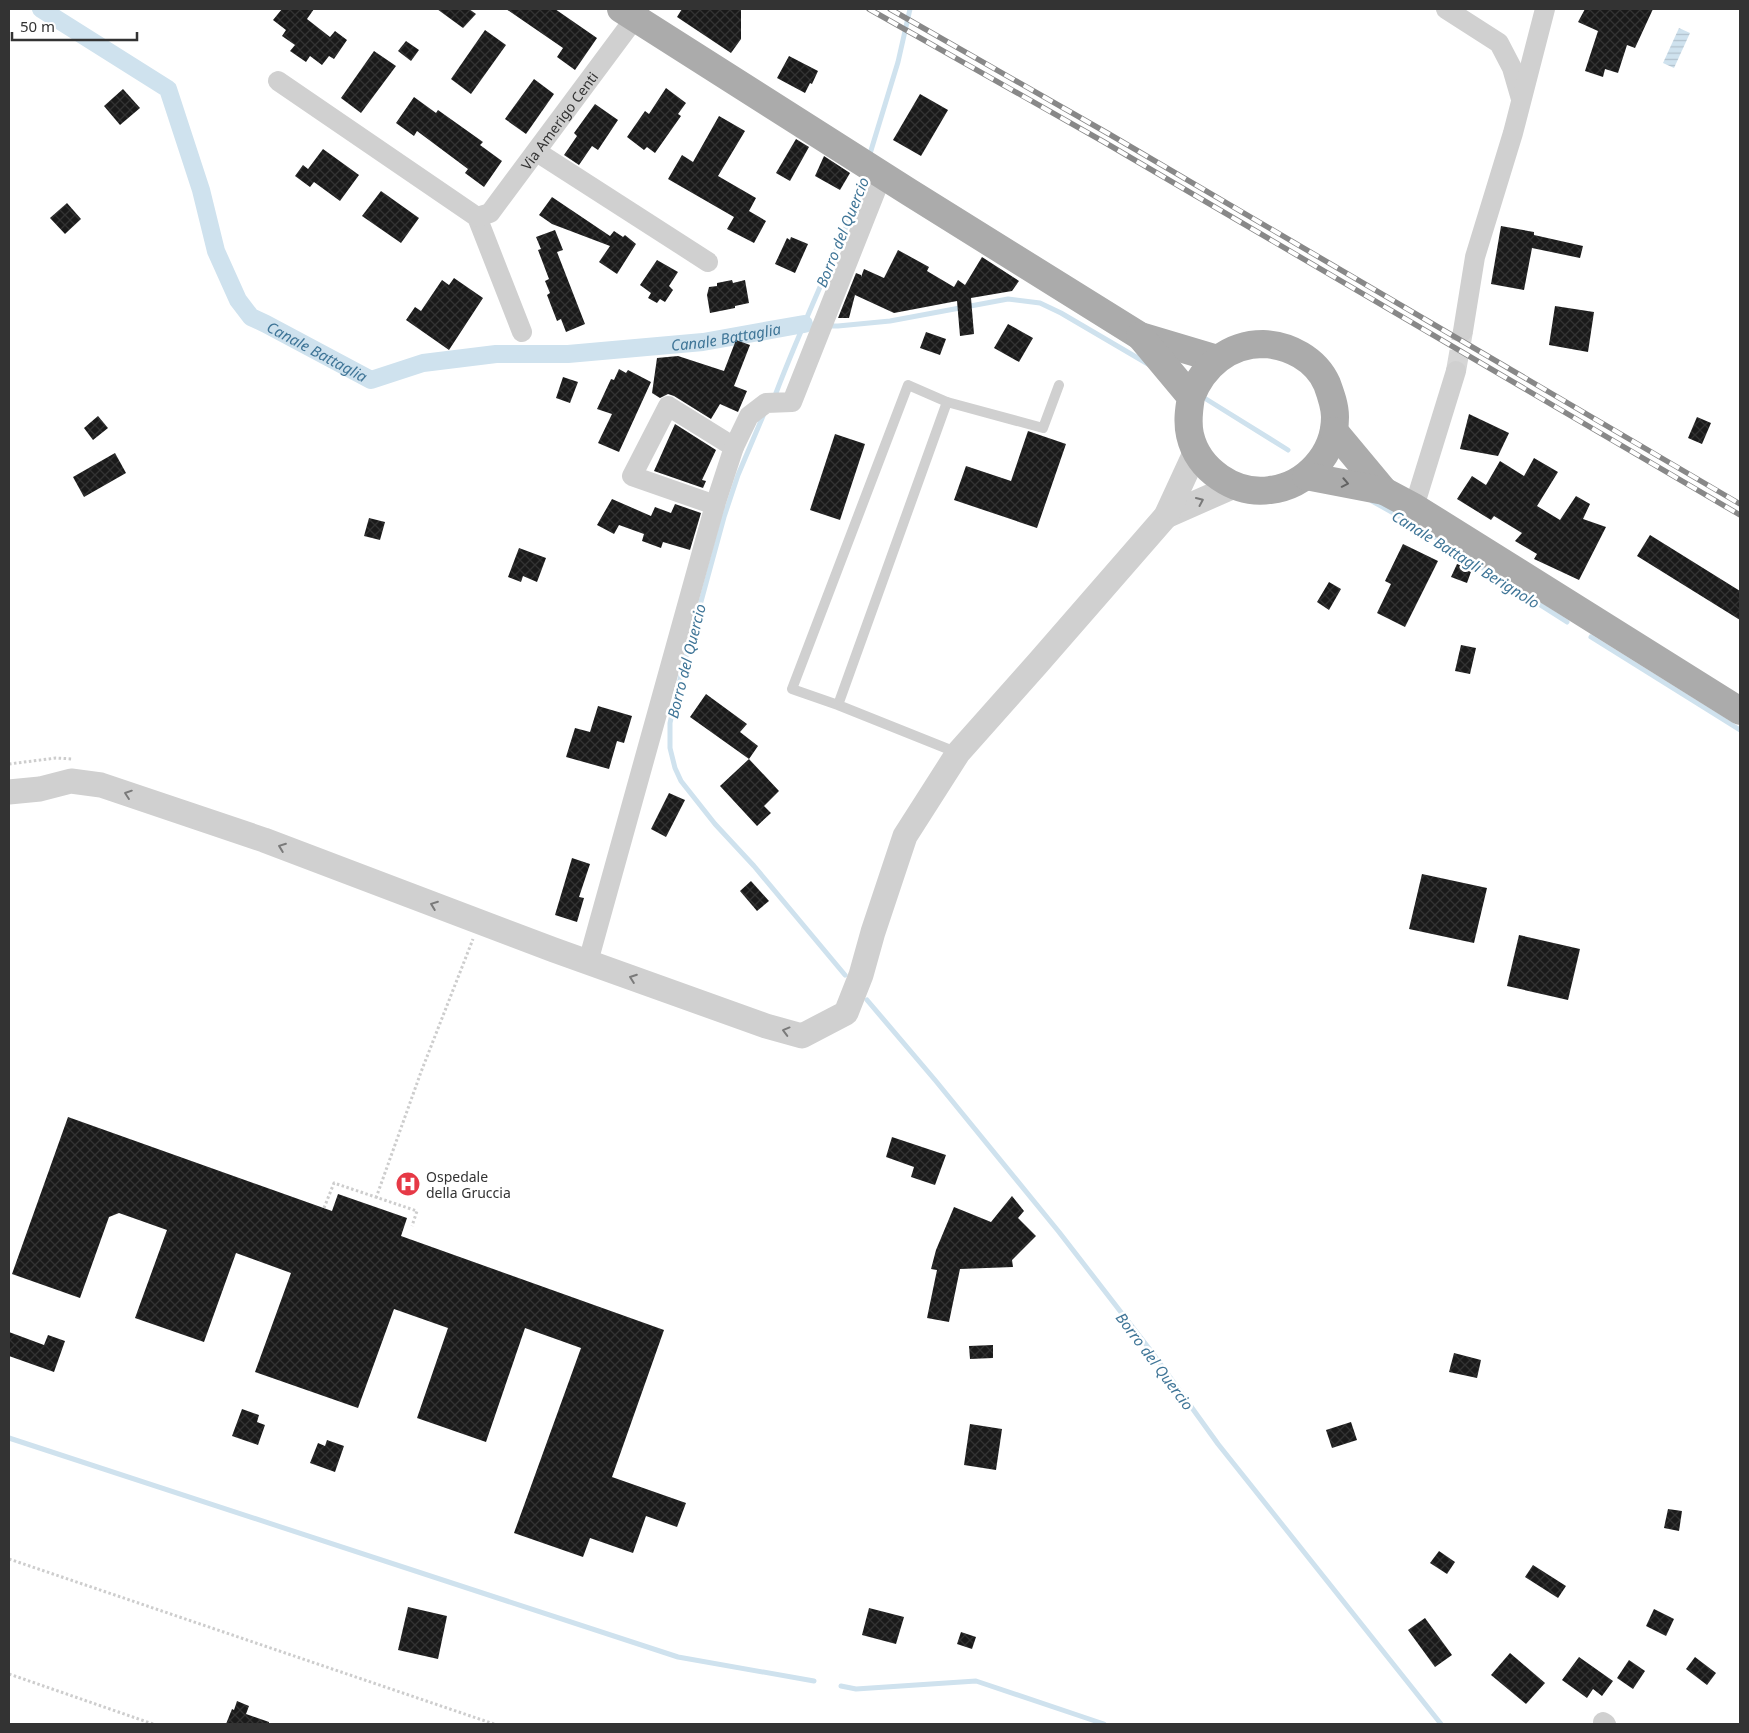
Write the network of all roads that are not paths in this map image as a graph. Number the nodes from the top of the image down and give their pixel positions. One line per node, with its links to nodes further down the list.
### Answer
1 (1446, 9): 5 (street)
2 (1545, 9): 5 (street)
3 (628, 14): 6 (street, Via Amerigo Centi); 7 (main road)
4 (278, 80): 8 (street)
5 (1521, 99): 10 (street)
6 (537, 152): 8 (street, Via Amerigo Centi); 9 (street)
7 (882, 175): 12 (main road); 19 (street)
8 (477, 217): 11 (street)
9 (708, 262)
10 (1463, 331)
11 (522, 332)
12 (1140, 336): 13 (main road); 16 (main road)
13 (1217, 359): 16 (main road); 18 (main road)
14 (1456, 371): 25 (street)
15 (1059, 385): 17 (lane)
16 (1191, 397): 20 (main road)
17 (947, 402): 27 (lane); 27 (lane)
18 (1334, 431): 21 (main road); 23 (main road)
19 (734, 447): 24 (street); 24 (street)
20 (1196, 451): 22 (main road); 26 (street)
21 (1306, 476): 22 (main road); 23 (main road, one-way to 23)
22 (1234, 486): 26 (street, one-way to 22)
23 (1384, 491): 25 (main road)
24 (716, 505): 31 (street)
25 (1414, 506): 28 (main road)
26 (1166, 516): 29 (street)
27 (838, 705): 29 (lane)
28 (1740, 711)
29 (958, 753): 31 (street, one-way to 31)
30 (9, 792): 31 (street, one-way to 30)
31 (588, 962)

